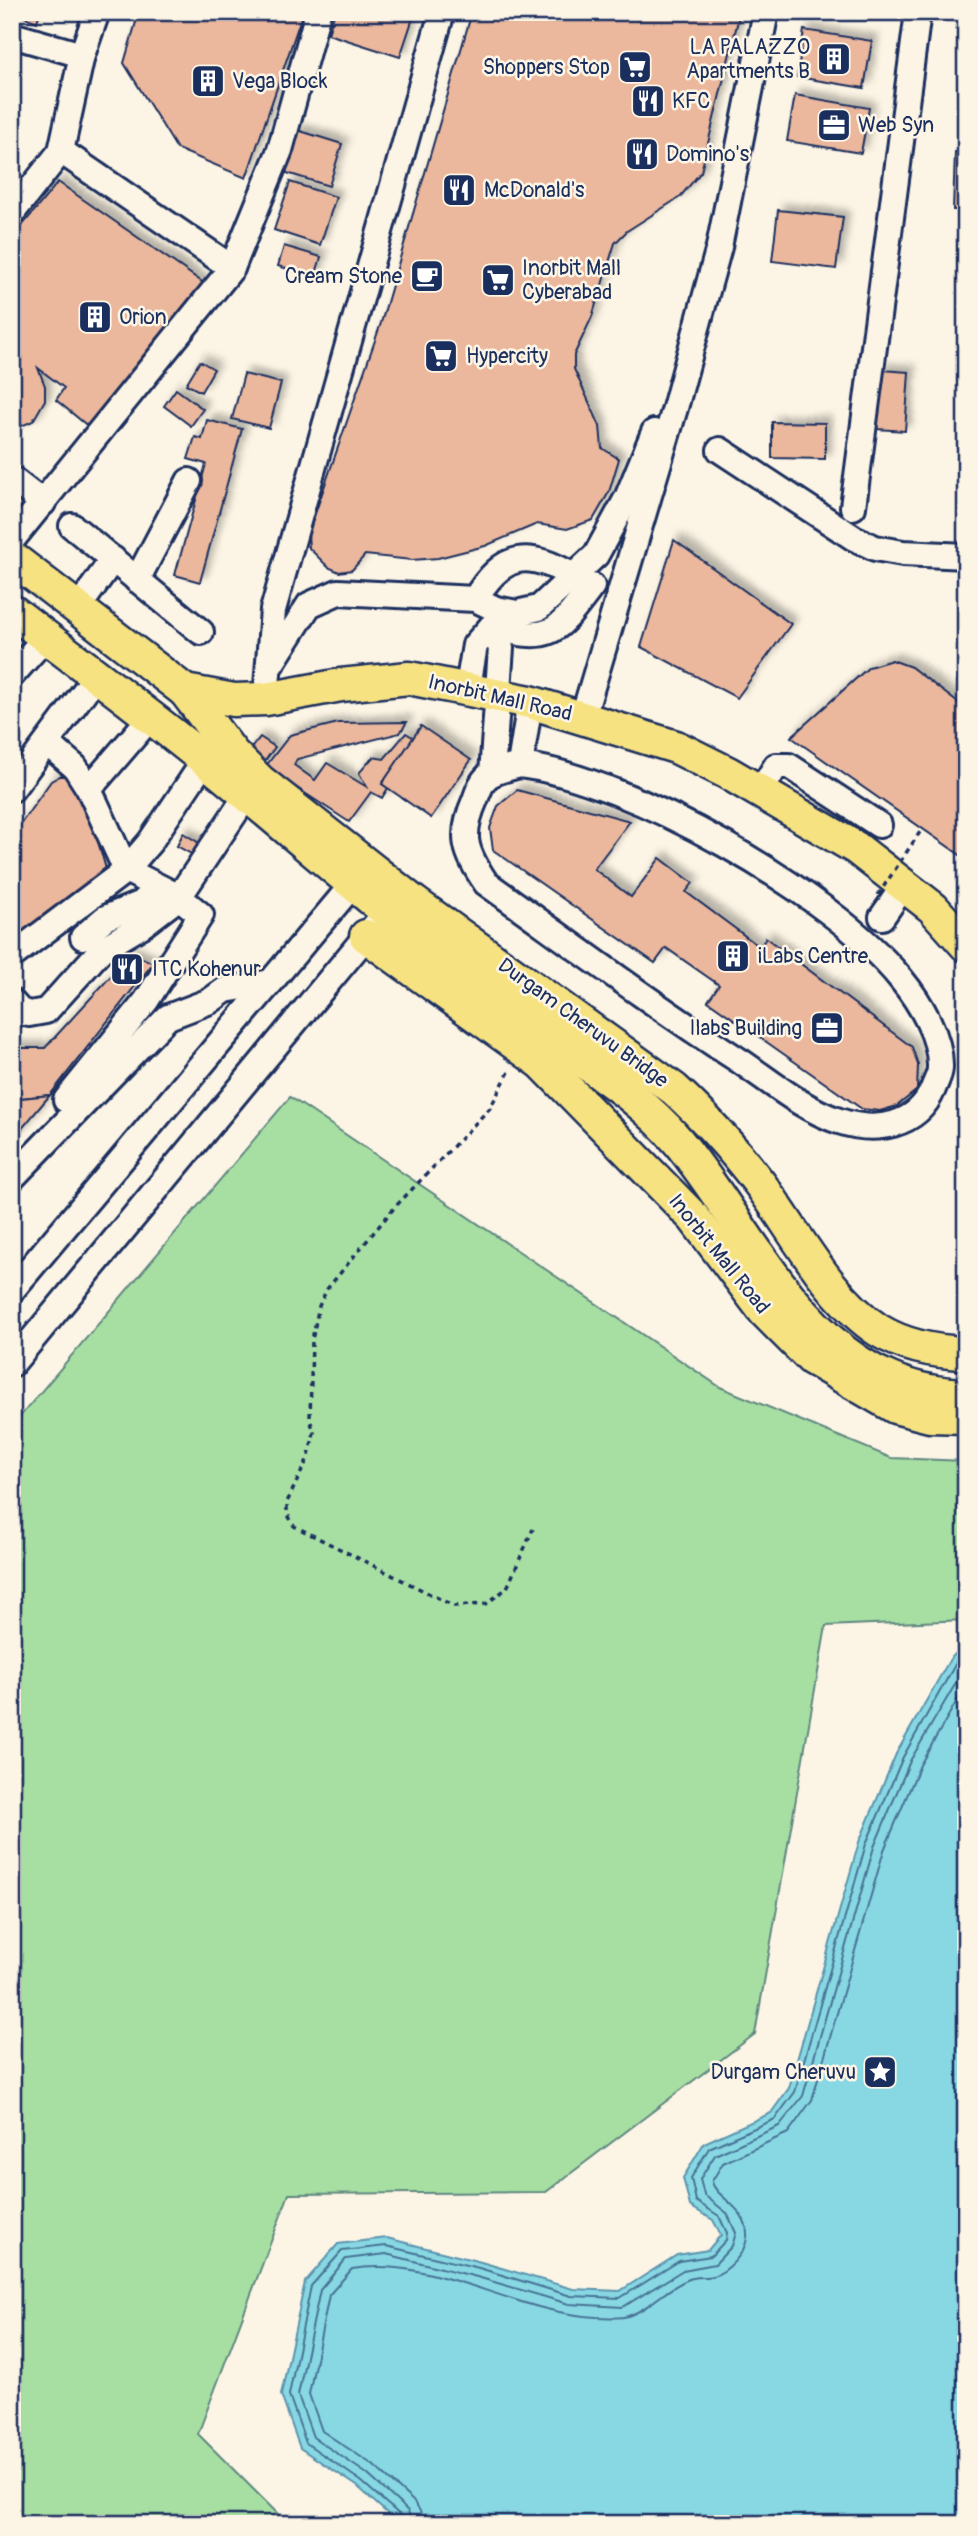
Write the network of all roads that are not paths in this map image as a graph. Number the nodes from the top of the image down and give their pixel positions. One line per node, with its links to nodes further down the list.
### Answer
1 (97, 12): 7 (street)
2 (318, 12): 10 (street)
3 (442, 12): 32 (street)
4 (766, 12): 12 (street)
5 (918, 12): 17 (street)
6 (12, 35): 7 (street)
7 (82, 55): 8 (street)
8 (61, 151): 9 (street); 10 (street)
9 (12, 213)
10 (232, 268): 16 (street)
11 (691, 269): 12 (street)
12 (664, 418): 24 (street); 36 (street)
13 (720, 450): 20 (street)
14 (12, 479): 16 (street)
15 (190, 481): 23 (street)
16 (43, 503): 19 (street)
17 (853, 507)
18 (72, 526): 22 (street)
19 (12, 540)
20 (966, 556)
21 (12, 558): 26 (main road, Inorbit Mall Road)
22 (113, 559): 23 (street); 26 (street)
23 (137, 580): 28 (street)
24 (583, 581): 25 (street); 25 (street); 34 (street)
25 (475, 599): 32 (street)
26 (78, 608): 33 (main road, Inorbit Mall Road)
27 (12, 611): 29 (main road)
28 (201, 632)
29 (46, 636): 30 (street); 31 (main road)
30 (12, 675)
31 (96, 676): 37 (main road); 38 (street)
32 (267, 685): 33 (main road, Inorbit Mall Road); 34 (main road, Inorbit Mall Road)
33 (185, 691): 61 (main road, Durgam Cheruvu Bridge)
34 (482, 691): 35 (main road, Inorbit Mall Road); 41 (street)
35 (530, 702): 36 (main road, Inorbit Mall Road); 40 (street)
36 (583, 717): 44 (main road, Inorbit Mall Road)
37 (150, 718): 39 (main road); 43 (street)
38 (48, 744): 42 (street); 43 (street)
39 (205, 760): 45 (main road); 47 (street)
40 (520, 765): 41 (street); 41 (street)
41 (492, 774)
42 (12, 789)
43 (89, 789): 47 (street)
44 (760, 792): 46 (street); 53 (main road, Inorbit Mall Road)
45 (247, 794): 48 (main road, Durgam Cheruvu Bridge); 49 (street)
46 (879, 825)
47 (127, 870): 49 (street); 54 (street)
48 (353, 884): 50 (main road, Durgam Cheruvu Bridge); 55 (street)
49 (169, 892): 52 (street); 56 (street); 57 (street)
50 (387, 912): 51 (street); 63 (main road, Durgam Cheruvu Bridge)
51 (366, 936): 62 (street); 64 (main road, Inorbit Mall Road)
52 (83, 937)
53 (966, 945)
54 (12, 956)
55 (271, 982): 57 (street); 60 (street)
56 (12, 1002)
57 (158, 1009): 58 (street); 59 (street)
58 (66, 1100)
59 (12, 1178)
60 (12, 1290)
61 (966, 1353)
62 (12, 1364)
63 (966, 1395)
64 (966, 1417)

